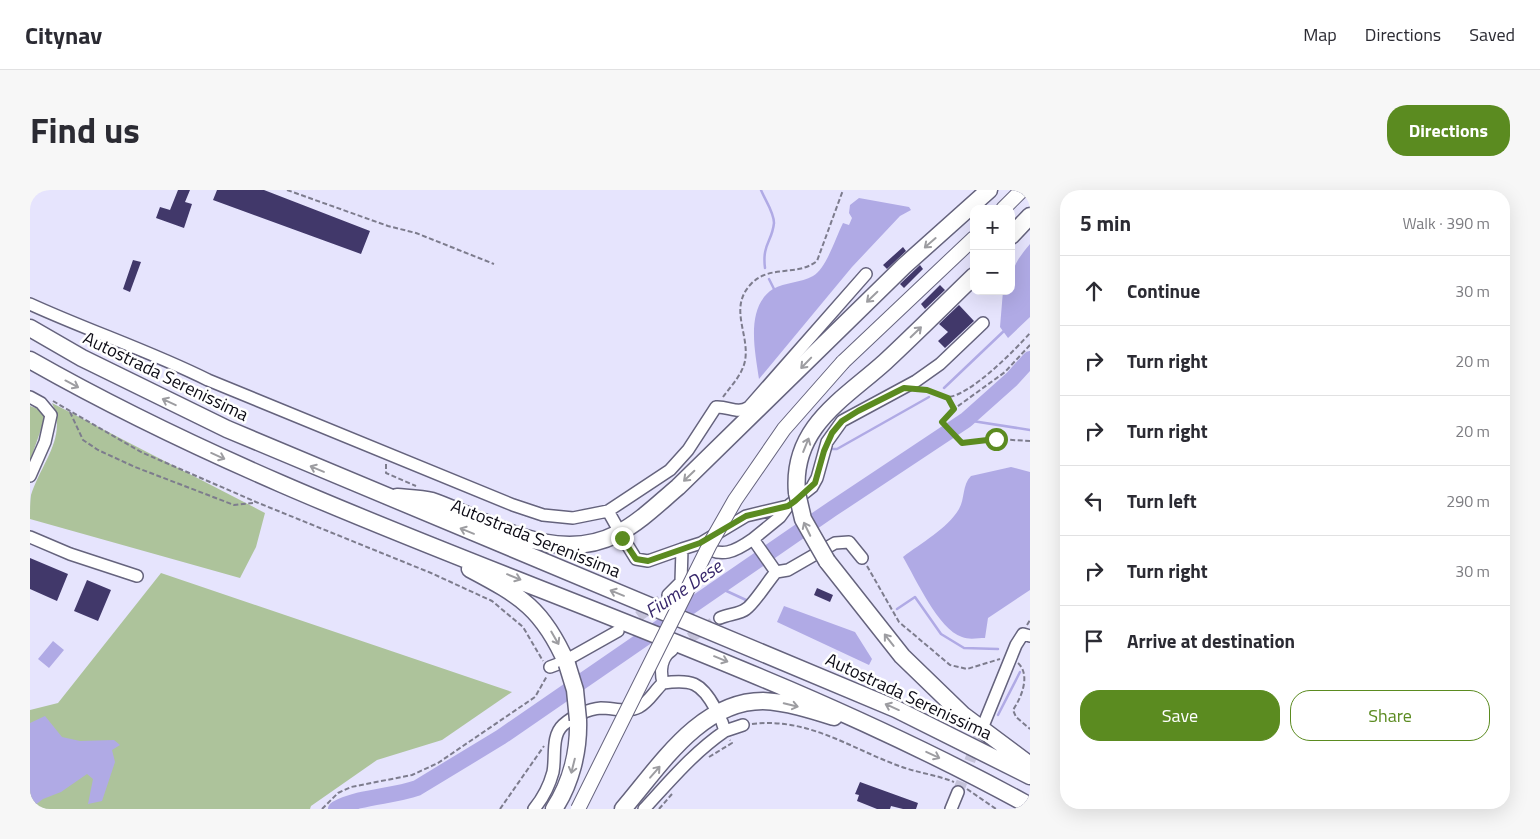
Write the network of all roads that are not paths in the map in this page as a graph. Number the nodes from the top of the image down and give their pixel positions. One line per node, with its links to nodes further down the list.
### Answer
1 (989, 190): 15 (highway, one-way to 15)
2 (1022, 190): 3 (main road)
3 (1007, 205)
4 (1030, 216): 5 (highway)
5 (1015, 232)
6 (970, 242): 43 (main road, bridge)
7 (866, 274): 17 (street)
8 (970, 280): 16 (highway, one-way to 8)
9 (30, 304): 17 (street)
10 (983, 323): 16 (street)
11 (30, 328): 15 (highway, Autostrada Serenissima, one-way to 11)
12 (30, 360): 18 (highway, one-way to 18)
13 (30, 397): 14 (street)
14 (30, 476)
15 (380, 495): 38 (highway, Autostrada Serenissima, one-way to 15)
16 (793, 499): 20 (street); 21 (street); 37 (highway, one-way to 16, bridge)
17 (608, 511): 22 (street)
18 (369, 520): 30 (highway, one-way to 30); 31 (highway, one-way to 31)
19 (30, 537): 25 (street)
20 (756, 542): 21 (street); 24 (street)
21 (700, 543): 22 (street)
22 (682, 549): 26 (street)
23 (862, 558): 24 (street)
24 (774, 570): 27 (street)
25 (137, 576)
26 (668, 595)
27 (720, 618)
28 (618, 630): 31 (street)
29 (1030, 636): 35 (street)
30 (674, 645): 32 (street); 36 (highway, one-way to 36)
31 (561, 663): 42 (highway, one-way to 42, bridge)
32 (663, 682): 33 (street); 41 (street)
33 (715, 708)
34 (743, 725): 45 (street)
35 (983, 726)
36 (909, 744): 40 (highway, one-way to 40); 44 (highway, one-way to 36)
37 (1030, 765)
38 (1030, 776)
39 (961, 788): 46 (street)
40 (1030, 806)
41 (534, 809)
42 (554, 809)
43 (578, 809)
44 (624, 809)
45 (644, 809)
46 (951, 809)

